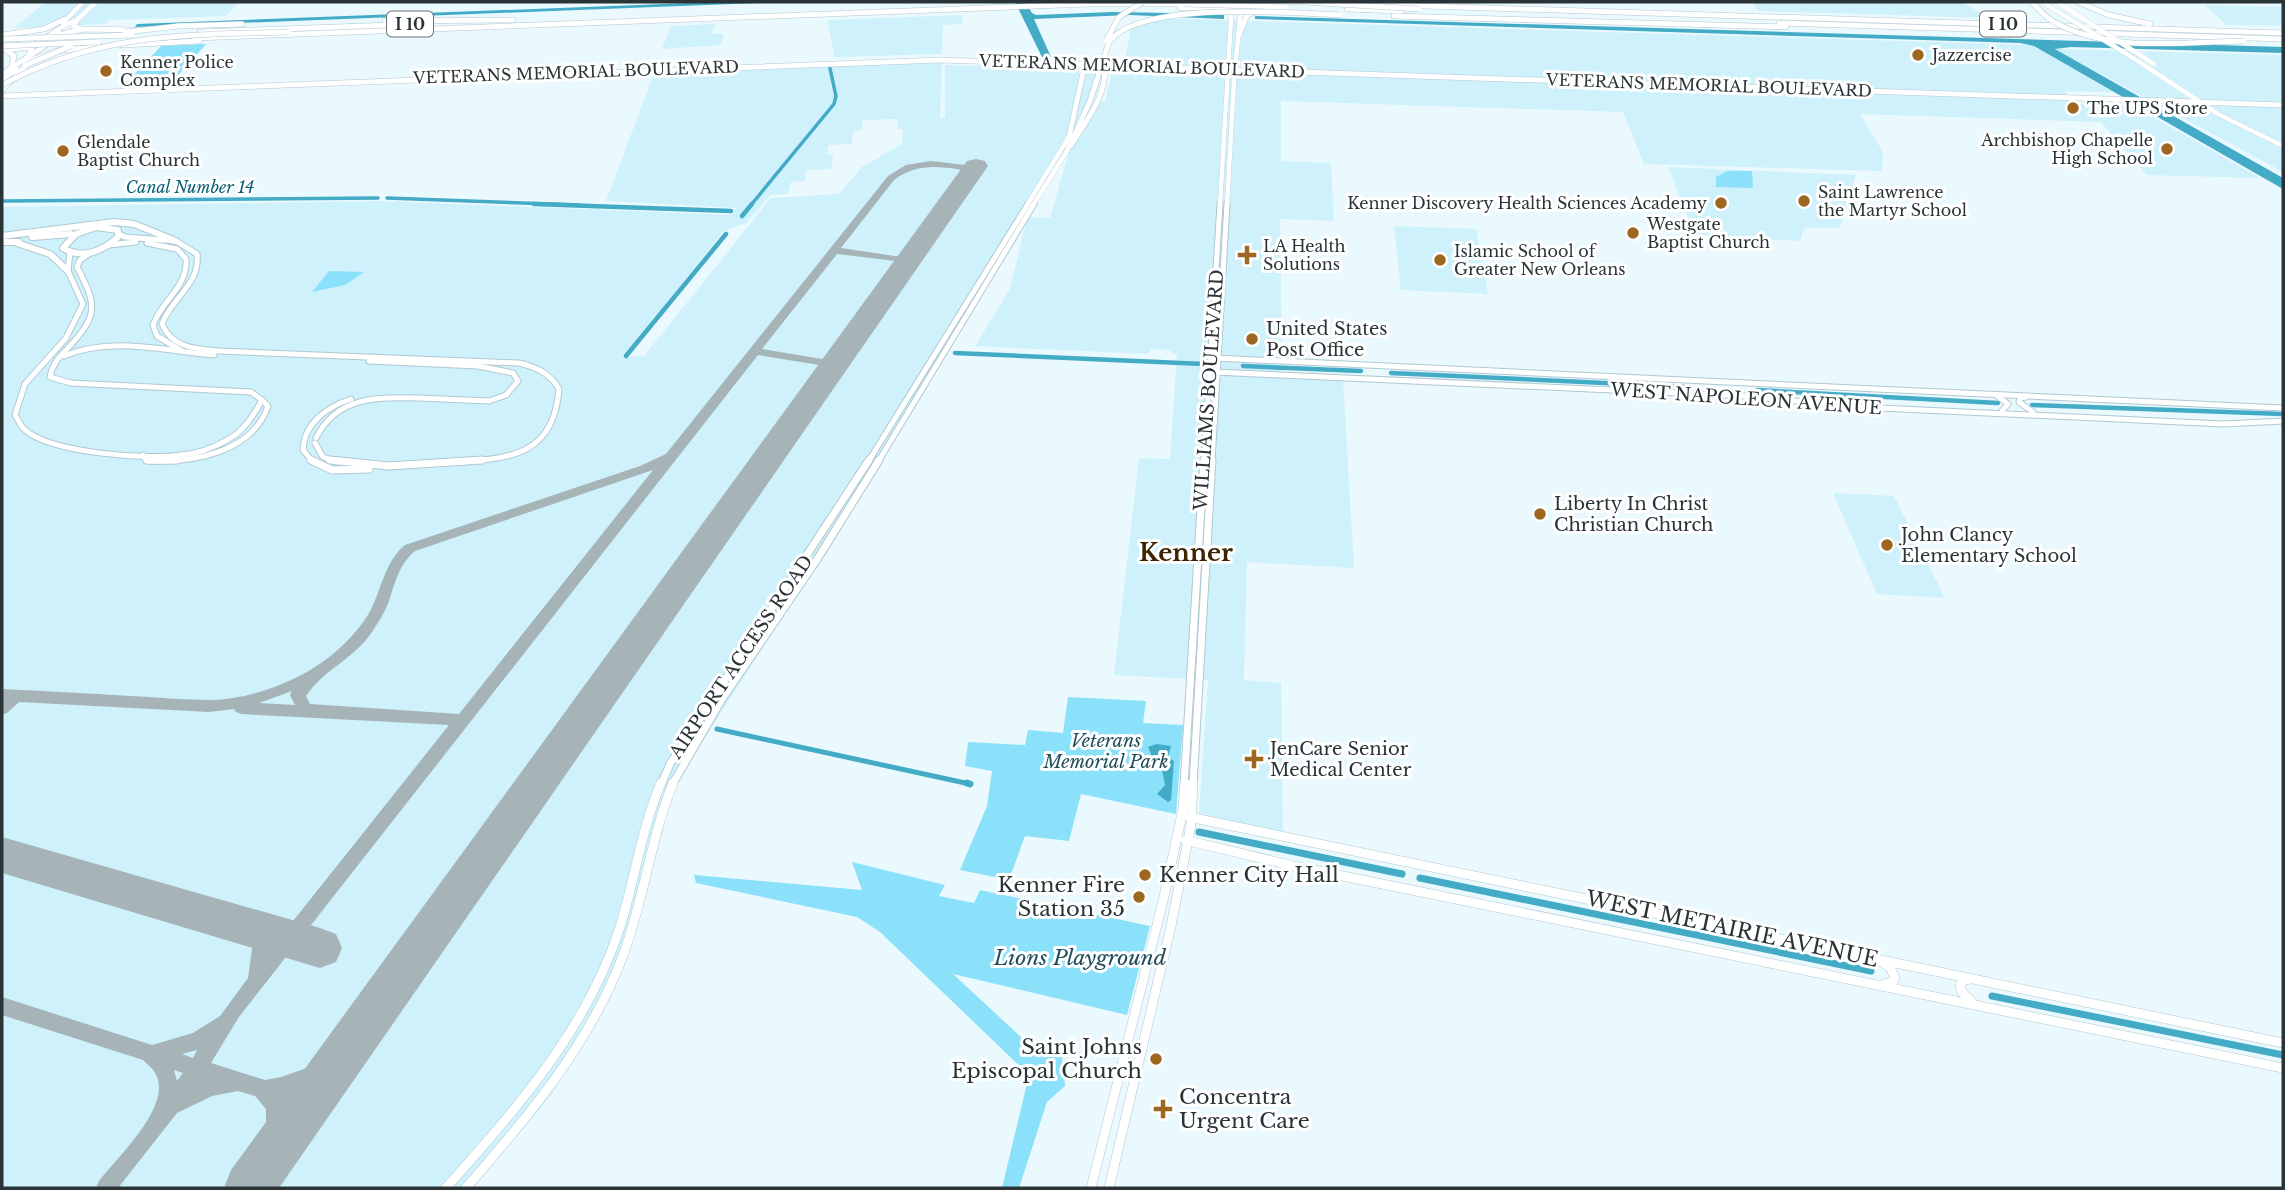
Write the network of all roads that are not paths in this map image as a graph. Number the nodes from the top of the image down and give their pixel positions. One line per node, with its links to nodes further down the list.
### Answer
1 (83, 2): 20 (main road)
2 (96, 2): 21 (main road)
3 (1143, 2): 98 (highway, bridge)
4 (1290, 2): 12 (highway, I 10, bridge)
5 (1305, 2): 22 (highway, bridge)
6 (1386, 2): 17 (highway)
7 (1454, 2): 19 (highway)
8 (2031, 2): 36 (highway, bridge)
9 (2042, 2): 51 (main road, bridge)
10 (2057, 2): 51 (main road, bridge)
11 (2078, 2): 28 (highway)
12 (1341, 3): 17 (highway, I 10)
13 (1006, 5): 15 (highway, I 10); 23 (highway, I 10); 24 (highway, I 10)
14 (1245, 5): 16 (highway); 32 (main road, WILLIAMS BOULEVARD)
15 (1039, 6): 16 (highway); 18 (highway, I 10, bridge)
16 (1232, 8): 54 (main road, WILLIAMS BOULEVARD)
17 (1474, 8): 19 (highway, I 10)
18 (1461, 13): 22 (highway, I 10); 32 (highway)
19 (1813, 18): 28 (highway, I 10)
20 (65, 19): 25 (main road); 29 (highway)
21 (78, 19): 25 (main road); 27 (highway)
22 (1668, 19): 26 (highway, I 10)
23 (306, 25): 27 (highway); 35 (highway, I 10, bridge); 87 (highway, bridge)
24 (501, 26): 34 (highway, I 10); 87 (highway, bridge)
25 (62, 27): 31 (main road); 33 (main road)
26 (1942, 28): 36 (highway, I 10); 98 (highway, bridge)
27 (84, 29): 31 (highway)
28 (2194, 30): 30 (highway, I 10)
29 (35, 31): 33 (highway); 35 (highway)
30 (2283, 33)
31 (58, 35): 38 (main road)
32 (1239, 35): 54 (main road, WILLIAMS BOULEVARD)
33 (45, 36): 37 (main road)
34 (256, 36): 39 (highway, I 10, bridge); 40 (highway)
35 (2, 37)
36 (2283, 41)
37 (32, 47): 39 (highway); 41 (main road)
38 (46, 47): 40 (highway); 41 (main road)
39 (3, 48): 49 (highway)
40 (56, 51): 41 (highway)
41 (29, 58): 49 (main road); 76 (main road)
42 (1021, 58): 43 (main road); 44 (main road, VETERANS MEMORIAL BOULEVARD); 53 (main road, VETERANS MEMORIAL BOULEVARD)
43 (992, 60): 44 (main road, VETERANS MEMORIAL BOULEVARD); 58 (main road, VETERANS MEMORIAL BOULEVARD)
44 (1046, 60): 45 (main road, VETERANS MEMORIAL BOULEVARD); 47 (main road, VETERANS MEMORIAL BOULEVARD)
45 (1065, 63): 46 (main road, VETERANS MEMORIAL BOULEVARD); 63 (main road)
46 (1090, 64): 47 (main road, VETERANS MEMORIAL BOULEVARD); 63 (main road)
47 (1102, 64): 48 (main road, VETERANS MEMORIAL BOULEVARD); 50 (main road, VETERANS MEMORIAL BOULEVARD); 103 (main road)
48 (1189, 64): 50 (main road); 54 (main road, VETERANS MEMORIAL BOULEVARD)
49 (12, 65): 87 (main road)
50 (1158, 66): 54 (main road, VETERANS MEMORIAL BOULEVARD)
51 (2152, 66): 99 (main road); 99 (main road)
52 (614, 67): 53 (main road, VETERANS MEMORIAL BOULEVARD); 56 (main road, VETERANS MEMORIAL BOULEVARD); 57 (main road)
53 (629, 67): 58 (main road)
54 (1232, 67): 55 (main road, VETERANS MEMORIAL BOULEVARD); 59 (main road, VETERANS MEMORIAL BOULEVARD); 104 (main road, WILLIAMS BOULEVARD); 105 (main road, WILLIAMS BOULEVARD)
55 (1301, 68): 59 (main road); 60 (main road, VETERANS MEMORIAL BOULEVARD)
56 (569, 69): 61 (main road, VETERANS MEMORIAL BOULEVARD); 65 (main road)
57 (608, 71): 58 (main road, VETERANS MEMORIAL BOULEVARD); 65 (main road, VETERANS MEMORIAL BOULEVARD)
58 (622, 71)
59 (1294, 71): 62 (main road, VETERANS MEMORIAL BOULEVARD)
60 (1390, 71): 62 (main road); 64 (main road, VETERANS MEMORIAL BOULEVARD)
61 (495, 72): 69 (main road); 71 (main road, VETERANS MEMORIAL BOULEVARD)
62 (1329, 72): 67 (main road, VETERANS MEMORIAL BOULEVARD)
63 (1083, 73): 101 (main road)
64 (1465, 73): 66 (main road, VETERANS MEMORIAL BOULEVARD); 67 (main road)
65 (534, 74): 69 (main road, VETERANS MEMORIAL BOULEVARD)
66 (1499, 75): 68 (main road); 70 (main road, VETERANS MEMORIAL BOULEVARD)
67 (1439, 76): 68 (main road, VETERANS MEMORIAL BOULEVARD)
68 (1457, 76): 73 (main road, VETERANS MEMORIAL BOULEVARD)
69 (460, 77): 71 (main road, VETERANS MEMORIAL BOULEVARD)
70 (1576, 77): 73 (main road); 74 (main road, VETERANS MEMORIAL BOULEVARD)
71 (385, 78): 72 (main road, VETERANS MEMORIAL BOULEVARD); 80 (main road, VETERANS MEMORIAL BOULEVARD)
72 (312, 79): 77 (main road, VETERANS MEMORIAL BOULEVARD); 80 (main road)
73 (1537, 79): 74 (main road, VETERANS MEMORIAL BOULEVARD)
74 (1590, 79): 75 (main road, VETERANS MEMORIAL BOULEVARD); 78 (main road, VETERANS MEMORIAL BOULEVARD)
75 (1708, 81): 78 (main road); 81 (main road, VETERANS MEMORIAL BOULEVARD)
76 (10, 83): 87 (main road); 91 (main road)
77 (216, 83): 79 (main road, VETERANS MEMORIAL BOULEVARD); 85 (main road)
78 (1670, 84): 83 (main road, VETERANS MEMORIAL BOULEVARD)
79 (166, 85): 82 (main road, VETERANS MEMORIAL BOULEVARD); 88 (main road)
80 (275, 85): 85 (main road, VETERANS MEMORIAL BOULEVARD)
81 (1815, 85): 83 (main road); 84 (main road, VETERANS MEMORIAL BOULEVARD)
82 (116, 87): 91 (main road, VETERANS MEMORIAL BOULEVARD); 93 (main road)
83 (1774, 87): 89 (main road, VETERANS MEMORIAL BOULEVARD)
84 (1884, 87): 86 (main road, VETERANS MEMORIAL BOULEVARD); 89 (main road)
85 (181, 88): 88 (main road, VETERANS MEMORIAL BOULEVARD)
86 (1902, 88): 90 (main road); 92 (main road, VETERANS MEMORIAL BOULEVARD)
87 (2, 89): 91 (main road, VETERANS MEMORIAL BOULEVARD); 93 (main road, VETERANS MEMORIAL BOULEVARD)
88 (142, 90): 93 (main road, VETERANS MEMORIAL BOULEVARD)
89 (1847, 90): 90 (main road, VETERANS MEMORIAL BOULEVARD)
90 (1866, 90): 92 (main road, VETERANS MEMORIAL BOULEVARD)
91 (17, 91)
92 (1958, 92): 94 (main road, VETERANS MEMORIAL BOULEVARD); 96 (main road, VETERANS MEMORIAL BOULEVARD)
93 (82, 93)
94 (2067, 93): 95 (main road, VETERANS MEMORIAL BOULEVARD); 96 (main road)
95 (2100, 94): 97 (main road); 99 (main road, VETERANS MEMORIAL BOULEVARD)
96 (2025, 96): 97 (main road, VETERANS MEMORIAL BOULEVARD)
97 (2082, 98): 99 (main road, VETERANS MEMORIAL BOULEVARD)
98 (1087, 100): 101 (highway); 103 (highway)
99 (2202, 100): 100 (main road, VETERANS MEMORIAL BOULEVARD); 100 (main road, VETERANS MEMORIAL BOULEVARD); 102 (main road)
100 (2282, 102)
101 (1069, 137): 160 (main road, AIRPORT ACCESS ROAD)
102 (2283, 145)
103 (1067, 151): 161 (main road, AIRPORT ACCESS ROAD)
104 (1223, 160): 105 (main road); 106 (main road, WILLIAMS BOULEVARD)
105 (1228, 177): 107 (main road, WILLIAMS BOULEVARD)
106 (1220, 205): 107 (main road); 118 (main road, WILLIAMS BOULEVARD)
107 (1226, 218): 118 (main road, WILLIAMS BOULEVARD)
108 (78, 233): 109 (main road); 110 (main road); 113 (main road)
109 (120, 234): 111 (main road); 114 (main road)
110 (2, 239): 111 (main road); 112 (main road)
111 (176, 241): 143 (main road)
112 (14, 242): 113 (main road); 117 (main road)
113 (64, 244): 116 (main road)
114 (108, 245): 115 (main road); 119 (main road)
115 (93, 251): 116 (main road); 123 (main road)
116 (70, 253): 117 (main road)
117 (68, 271): 123 (main road)
118 (1219, 284): 120 (main road, WILLIAMS BOULEVARD); 121 (main road, WILLIAMS BOULEVARD)
119 (209, 355): 123 (main road); 137 (main road)
120 (1211, 358): 121 (main road, WEST NAPOLEON AVENUE); 126 (main road, WILLIAMS BOULEVARD)
121 (1219, 358): 122 (main road, WEST NAPOLEON AVENUE); 127 (main road, WILLIAMS BOULEVARD)
122 (1247, 359): 124 (main road, WEST NAPOLEON AVENUE); 128 (main road)
123 (58, 360)
124 (1359, 365): 125 (main road, WEST NAPOLEON AVENUE); 129 (main road)
125 (1397, 367): 130 (main road); 131 (main road, WEST NAPOLEON AVENUE)
126 (1210, 371): 127 (main road, WEST NAPOLEON AVENUE); 142 (main road, WILLIAMS BOULEVARD)
127 (1218, 372): 128 (main road, WEST NAPOLEON AVENUE); 144 (main road, WILLIAMS BOULEVARD)
128 (1244, 373): 129 (main road, WEST NAPOLEON AVENUE)
129 (1354, 378): 130 (main road, WEST NAPOLEON AVENUE)
130 (1390, 379): 133 (main road, WEST NAPOLEON AVENUE)
131 (1693, 380): 132 (main road, WEST NAPOLEON AVENUE); 133 (main road)
132 (1756, 383): 134 (main road, WEST NAPOLEON AVENUE); 135 (main road)
133 (1690, 393): 135 (main road, WEST NAPOLEON AVENUE)
134 (1991, 394): 136 (main road, WEST NAPOLEON AVENUE); 139 (main road)
135 (1752, 396): 139 (main road, WEST NAPOLEON AVENUE)
136 (2034, 396): 138 (main road, WEST NAPOLEON AVENUE); 140 (main road)
137 (393, 397): 143 (main road); 143 (main road)
138 (2283, 408)
139 (1994, 412): 140 (main road, WEST NAPOLEON AVENUE)
140 (2038, 414): 141 (main road, WEST NAPOLEON AVENUE)
141 (2283, 421)
142 (1205, 459): 144 (main road); 145 (main road, WILLIAMS BOULEVARD)
143 (457, 461)
144 (1212, 470): 146 (main road, WILLIAMS BOULEVARD)
145 (1199, 549): 146 (main road); 147 (main road, WILLIAMS BOULEVARD)
146 (1207, 570): 147 (main road, WILLIAMS BOULEVARD)
147 (1196, 682): 148 (main road, WILLIAMS BOULEVARD); 149 (main road, WILLIAMS BOULEVARD)
148 (1182, 815): 149 (main road, WEST METAIRIE AVENUE); 150 (main road, WILLIAMS BOULEVARD)
149 (1192, 817): 151 (main road, WILLIAMS BOULEVARD); 154 (main road, WEST METAIRIE AVENUE)
150 (1179, 831): 151 (main road); 152 (main road, WILLIAMS BOULEVARD)
151 (1189, 842): 153 (main road, WILLIAMS BOULEVARD); 156 (main road, WEST METAIRIE AVENUE)
152 (1165, 893): 153 (main road); 162 (main road, WILLIAMS BOULEVARD)
153 (1178, 895): 163 (main road, WILLIAMS BOULEVARD)
154 (1874, 958): 155 (main road, WEST METAIRIE AVENUE); 156 (main road)
155 (1974, 979): 157 (main road); 158 (main road, WEST METAIRIE AVENUE)
156 (1873, 984): 157 (main road, WEST METAIRIE AVENUE)
157 (1977, 1006): 159 (main road, WEST METAIRIE AVENUE)
158 (2283, 1043)
159 (2283, 1068)
160 (446, 1188)
161 (466, 1188)
162 (1091, 1188)
163 (1109, 1188)

